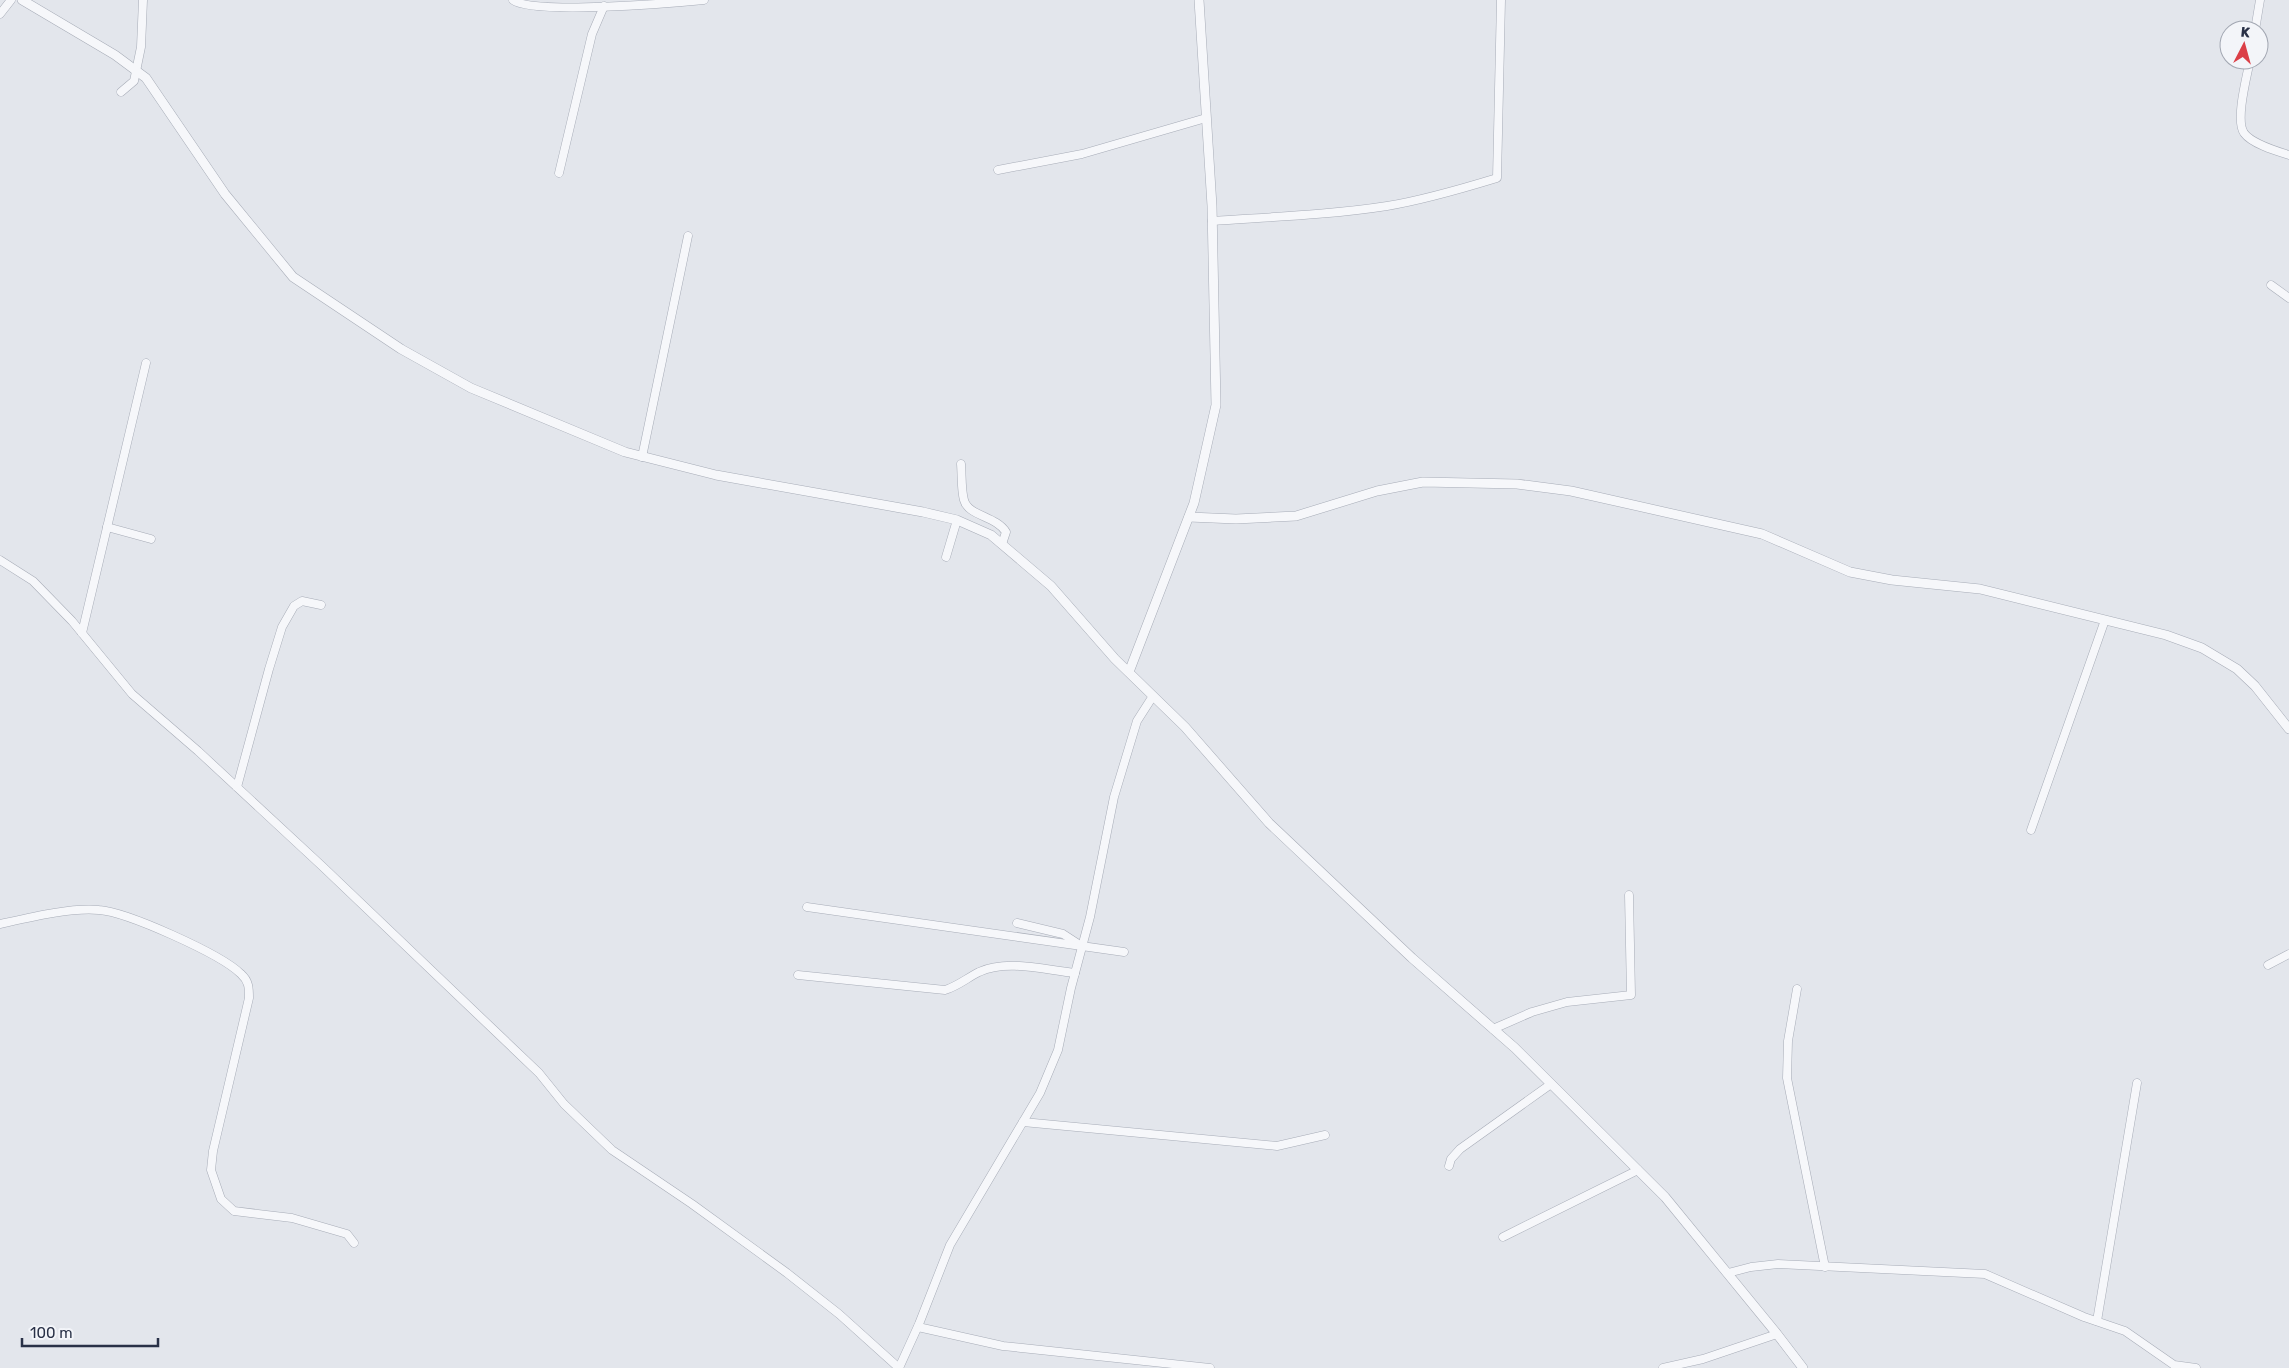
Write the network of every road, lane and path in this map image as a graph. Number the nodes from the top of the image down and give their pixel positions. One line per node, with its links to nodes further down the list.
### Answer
1 (11, 0): 10 (street)
2 (22, 0): 12 (street)
3 (143, 0): 12 (street)
4 (513, 0): 9 (street)
5 (704, 0): 9 (street)
6 (1199, 0): 15 (street)
7 (1500, 0): 19 (street)
8 (2260, 0): 11 (street)
9 (604, 6): 18 (street)
10 (0, 14)
11 (2257, 20)
12 (136, 70): 14 (street); 24 (street)
13 (2248, 70): 16 (street)
14 (121, 92)
15 (1206, 118): 17 (street); 19 (street)
16 (2289, 154)
17 (998, 170)
18 (559, 173)
19 (1212, 221): 26 (street)
20 (688, 236): 24 (street)
21 (2270, 285): 22 (street)
22 (2289, 298)
23 (146, 363): 28 (street)
24 (642, 457): 27 (street)
25 (962, 464): 30 (street)
26 (1189, 517): 34 (street); 36 (street)
27 (957, 520): 30 (street); 31 (street)
28 (107, 527): 29 (street); 35 (street)
29 (151, 539)
30 (1002, 544): 36 (street)
31 (946, 557)
32 (0, 560): 35 (street)
33 (321, 606): 39 (street)
34 (2105, 620): 38 (street); 40 (street)
35 (82, 633): 39 (street)
36 (1129, 672): 37 (street)
37 (1153, 696): 45 (street); 52 (street)
38 (2289, 729)
39 (237, 787): 66 (street)
40 (2031, 830)
41 (1629, 895): 52 (street)
42 (807, 907): 45 (street)
43 (1017, 923): 45 (street)
44 (0, 924): 60 (street)
45 (1082, 946): 46 (street); 49 (street)
46 (1124, 952)
47 (2289, 954): 48 (street)
48 (2268, 965)
49 (1075, 973): 50 (street); 55 (street)
50 (798, 975)
51 (1797, 988): 61 (street)
52 (1493, 1029): 54 (street)
53 (2137, 1083): 63 (street)
54 (1551, 1084): 57 (street); 58 (street)
55 (1022, 1122): 56 (street); 64 (street)
56 (1324, 1135)
57 (1449, 1166)
58 (1638, 1170): 59 (street); 62 (street)
59 (1503, 1237)
60 (354, 1243)
61 (1825, 1267): 62 (street); 63 (street)
62 (1728, 1273): 65 (street)
63 (2097, 1322): 70 (street)
64 (918, 1327): 66 (street); 67 (street)
65 (1778, 1334): 68 (street); 69 (street)
66 (899, 1368)
67 (1210, 1368)
68 (1663, 1368)
69 (1803, 1368)
70 (2196, 1368)

